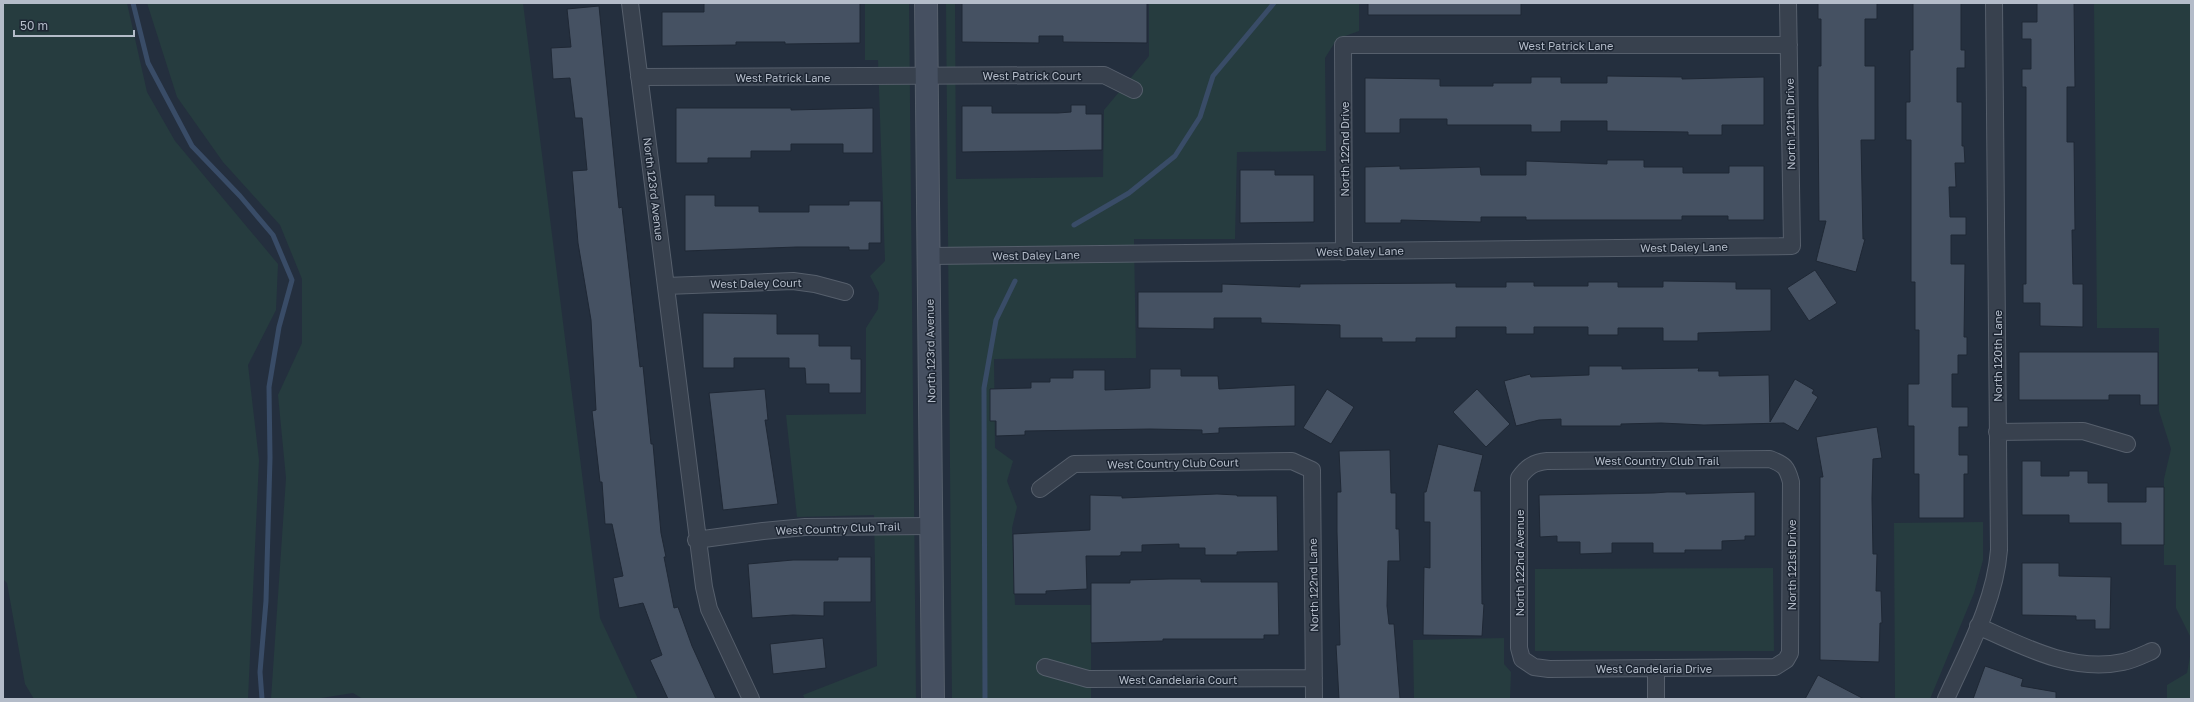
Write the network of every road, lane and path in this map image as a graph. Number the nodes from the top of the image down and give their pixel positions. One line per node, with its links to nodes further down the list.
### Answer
1 (630, 3): 8 (street, North 123rd Avenue)
2 (926, 3): 7 (street, North 123rd Avenue)
3 (1788, 3): 6 (street, North 121th Drive)
4 (1994, 3): 15 (street, North 120th Lane)
5 (1343, 45): 6 (street, West Patrick Lane); 11 (street, North 122nd Drive)
6 (1789, 45): 10 (street, North 121th Drive)
7 (927, 76): 8 (street, West Patrick Lane); 9 (street, West Patrick Court); 12 (street, North 123rd Avenue)
8 (639, 77): 13 (street, North 123rd Avenue)
9 (1134, 90)
10 (1792, 246): 11 (street, West Daley Lane)
11 (1344, 252): 12 (street, West Daley Lane)
12 (929, 256): 21 (street, North 123rd Avenue)
13 (666, 286): 14 (street, West Daley Court); 22 (street, North 123rd Avenue)
14 (845, 292)
15 (1997, 432): 16 (street); 23 (street, North 120th Lane)
16 (2127, 444)
17 (1526, 468): 18 (street, West Country Club Trail); 25 (street, North 122nd Avenue)
18 (1788, 469): 26 (street, North 121st Drive)
19 (1312, 470): 20 (street, West Country Club Court); 29 (street, North 122nd Lane)
20 (1040, 489)
21 (933, 526): 22 (street, West Country Club Trail); 31 (street, North 123rd Avenue)
22 (696, 540): 30 (street, North 123rd Avenue)
23 (1978, 626): 24 (street); 34 (street, North 120th Lane)
24 (2152, 651)
25 (1522, 659): 28 (street, West Candelaria Drive)
26 (1786, 660): 28 (street, West Candelaria Drive)
27 (1044, 667): 29 (street, West Candelaria Court)
28 (1656, 668): 33 (street)
29 (1314, 678): 32 (street, North 122nd Lane)
30 (751, 699)
31 (933, 699)
32 (1314, 699)
33 (1656, 699)
34 (1946, 699)

